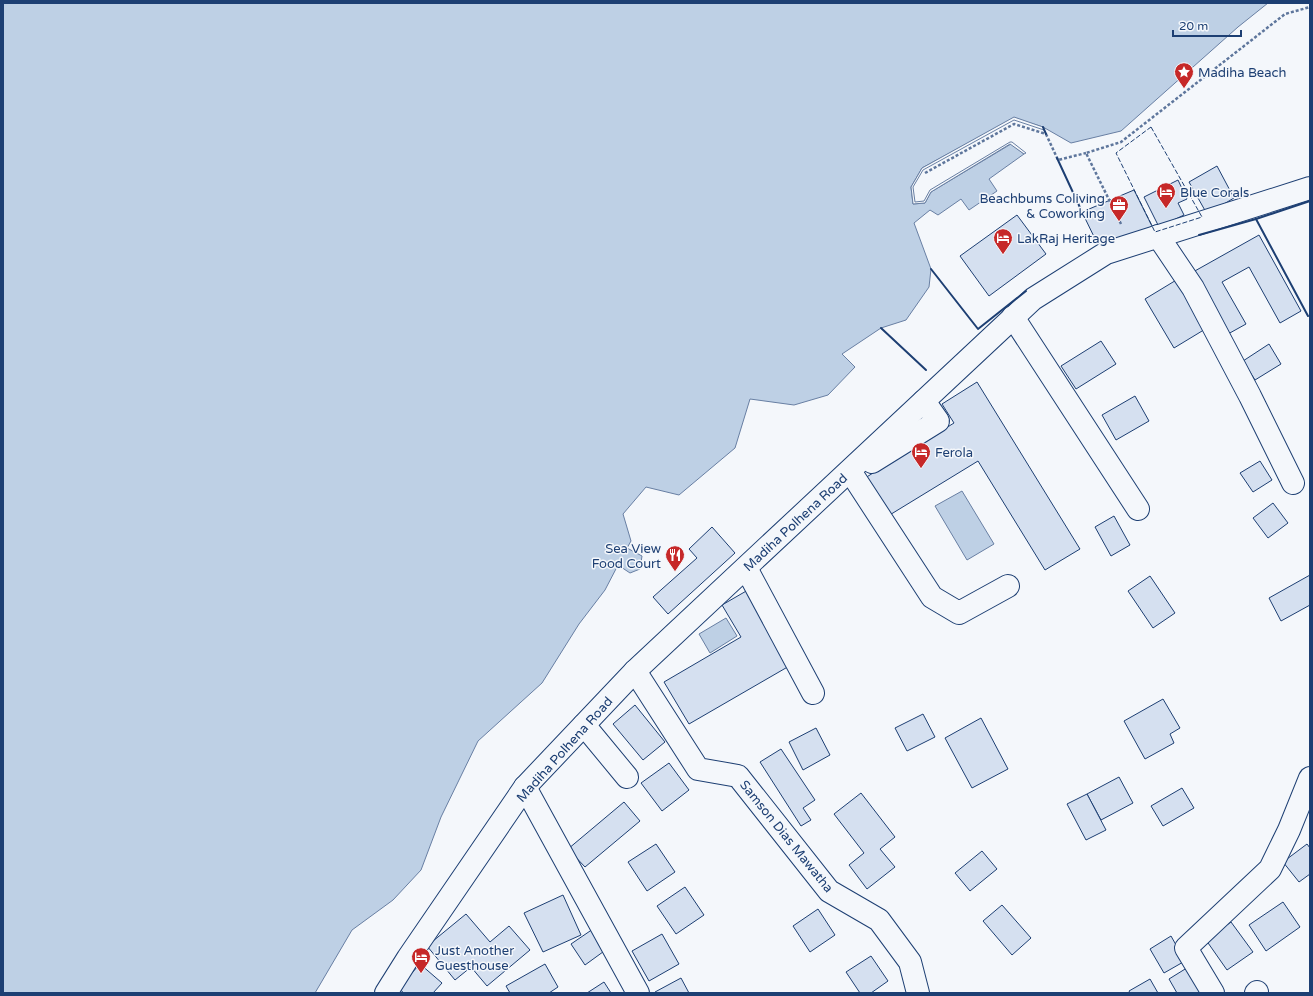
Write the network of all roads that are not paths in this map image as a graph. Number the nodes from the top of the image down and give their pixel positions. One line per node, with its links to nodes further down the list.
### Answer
1 (1310, 188): 2 (street, Madiha Polhena Road)
2 (1158, 236): 3 (street, Madiha Polhena Road); 5 (street)
3 (1013, 317): 4 (street, Madiha Polhena Road); 6 (street)
4 (850, 471): 7 (street, Madiha Polhena Road); 8 (street)
5 (1293, 483)
6 (1138, 509)
7 (746, 568): 9 (street, Madiha Polhena Road); 10 (street)
8 (1008, 586)
9 (635, 671): 11 (street, Madiha Polhena Road); 17 (street, Samson Dias Mawatha)
10 (813, 693)
11 (584, 725): 12 (street); 14 (street, Madiha Polhena Road)
12 (627, 777)
13 (1310, 778): 18 (street)
14 (525, 787): 15 (street, Madiha Polhena Road); 16 (street)
15 (386, 993)
16 (638, 993)
17 (918, 993)
18 (1213, 993)

